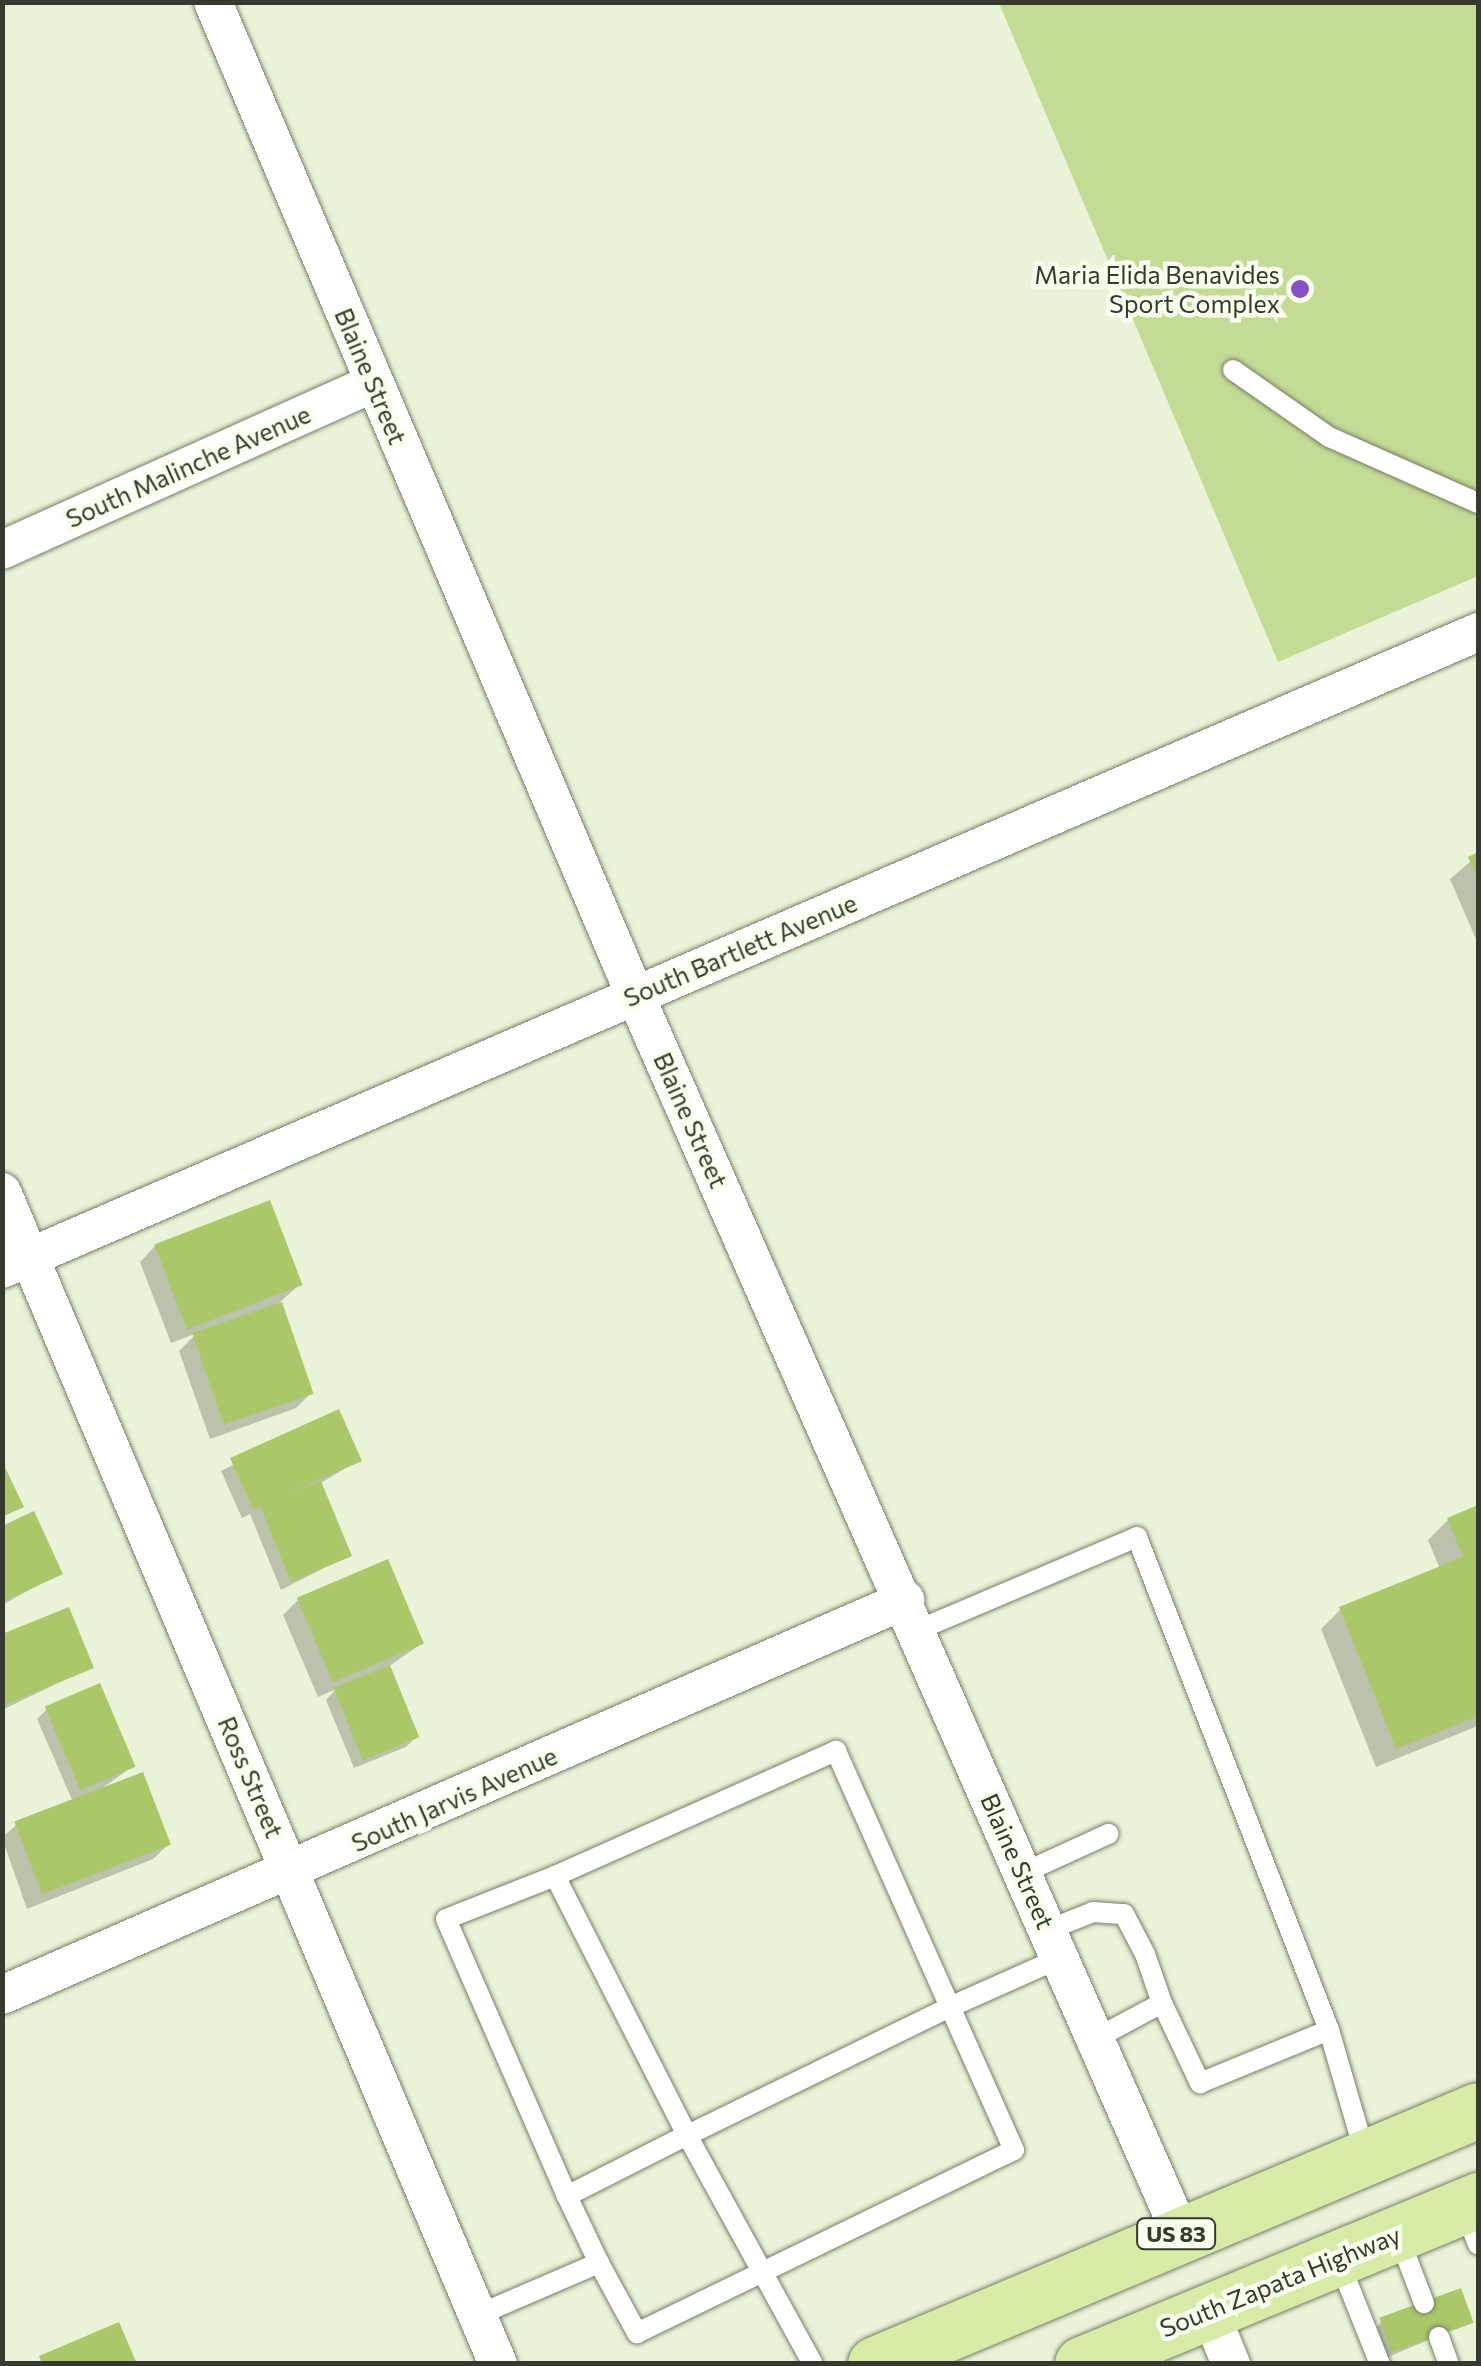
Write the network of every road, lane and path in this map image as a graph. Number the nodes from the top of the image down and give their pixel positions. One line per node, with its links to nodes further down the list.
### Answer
1 (213, 2): 3 (street, Blaine Street)
2 (1233, 370): 4 (lane)
3 (374, 382): 5 (street, South Malinche Avenue); 7 (street, Blaine Street)
4 (1478, 504)
5 (2, 550)
6 (1478, 632): 7 (street, South Bartlett Avenue)
7 (635, 996): 9 (street, South Bartlett Avenue); 10 (street, Blaine Street)
8 (2, 1192): 9 (street, Ross Street)
9 (17, 1263): 12 (street, Ross Street)
10 (911, 1615): 12 (street, South Jarvis Avenue); 13 (street, Blaine Street); 19 (lane)
11 (1108, 1834): 13 (lane)
12 (290, 1871): 16 (street, South Jarvis Avenue); 33 (street, Ross Street)
13 (1023, 1872): 15 (street, Blaine Street)
14 (555, 1876): 18 (lane); 22 (lane); 24 (lane)
15 (1054, 1944): 17 (lane); 18 (lane); 20 (street, Blaine Street)
16 (2, 1995)
17 (1162, 2003): 19 (lane); 20 (lane)
18 (950, 2007): 22 (lane); 30 (lane)
19 (1330, 2030): 23 (lane)
20 (1095, 2040): 26 (street, Blaine Street)
21 (1478, 2110): 23 (main road, US 83)
22 (687, 2135): 24 (lane); 30 (lane)
23 (1366, 2154): 26 (main road, US 83)
24 (567, 2196): 29 (lane)
25 (1474, 2217): 27 (main road, South Zapata Highway)
26 (1180, 2232): 37 (main road, US 83)
27 (1397, 2232): 28 (main road, South Zapata Highway); 31 (lane)
28 (1337, 2256): 32 (main road, South Zapata Highway); 40 (lane)
29 (599, 2263): 30 (lane); 33 (lane)
30 (763, 2270): 36 (lane)
31 (1424, 2302)
32 (1208, 2308): 38 (main road, South Zapata Highway); 39 (street)
33 (478, 2316): 35 (street, Ross Street)
34 (1439, 2336): 41 (lane)
35 (498, 2364)
36 (813, 2364)
37 (875, 2364)
38 (1082, 2364)
39 (1232, 2364)
40 (1380, 2364)
41 (1449, 2364)

